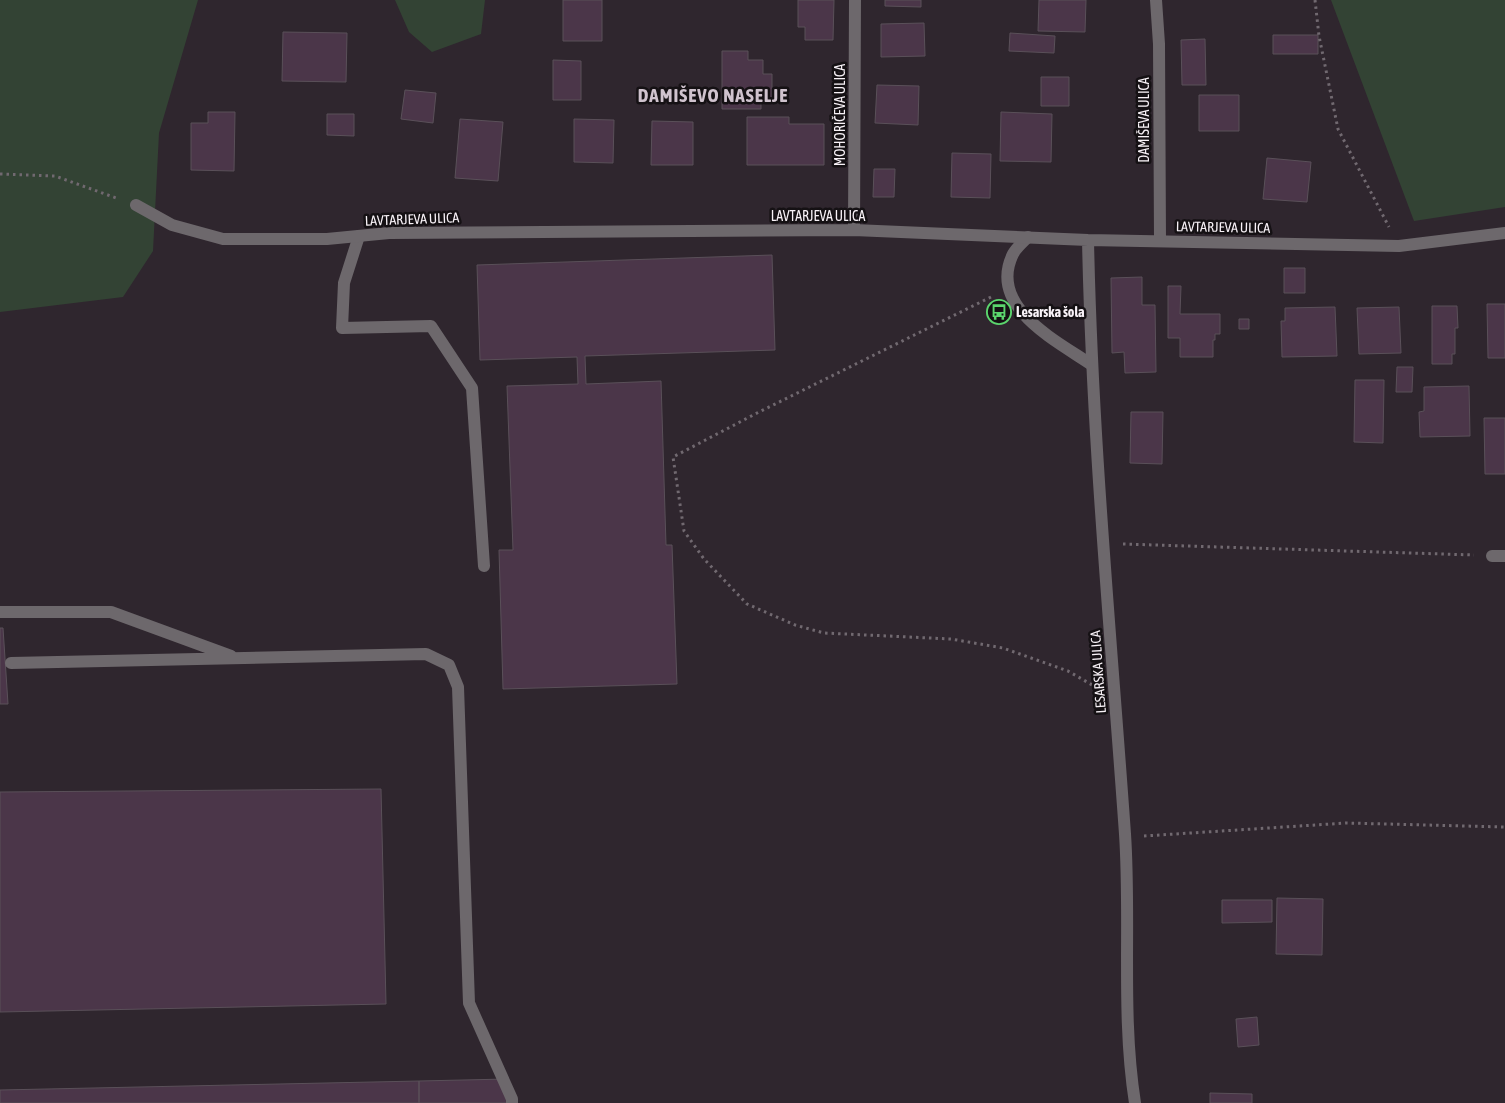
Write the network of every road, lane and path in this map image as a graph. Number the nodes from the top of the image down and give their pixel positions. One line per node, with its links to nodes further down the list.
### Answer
1 (855, 0): 6 (street, MOHORIČEVA ULICA)
2 (1156, 0): 11 (street, DAMIŠEVA ULICA)
3 (1315, 0): 12 (path)
4 (0, 174): 5 (path)
5 (136, 205): 8 (street, LAVTARJEVA ULICA)
6 (854, 230): 8 (street, LAVTARJEVA ULICA); 9 (street, LAVTARJEVA ULICA)
7 (1505, 233): 12 (street, LAVTARJEVA ULICA)
8 (360, 236): 17 (street)
9 (1028, 237): 10 (street, LAVTARJEVA ULICA); 13 (street)
10 (1088, 240): 11 (street, LAVTARJEVA ULICA); 14 (street, LESARSKA ULICA)
11 (1160, 240): 12 (street, LAVTARJEVA ULICA)
12 (1399, 246)
13 (1008, 290): 14 (street); 21 (path)
14 (1092, 364): 15 (street, LESARSKA ULICA)
15 (1104, 544): 16 (path); 21 (street, LESARSKA ULICA)
16 (1499, 556)
17 (484, 566)
18 (0, 612): 19 (street)
19 (238, 658): 20 (street); 24 (street)
20 (11, 663)
21 (1114, 691): 23 (street, LESARSKA ULICA)
22 (1505, 827): 23 (path)
23 (1126, 838): 25 (street, LESARSKA ULICA)
24 (512, 1103)
25 (1135, 1103)

